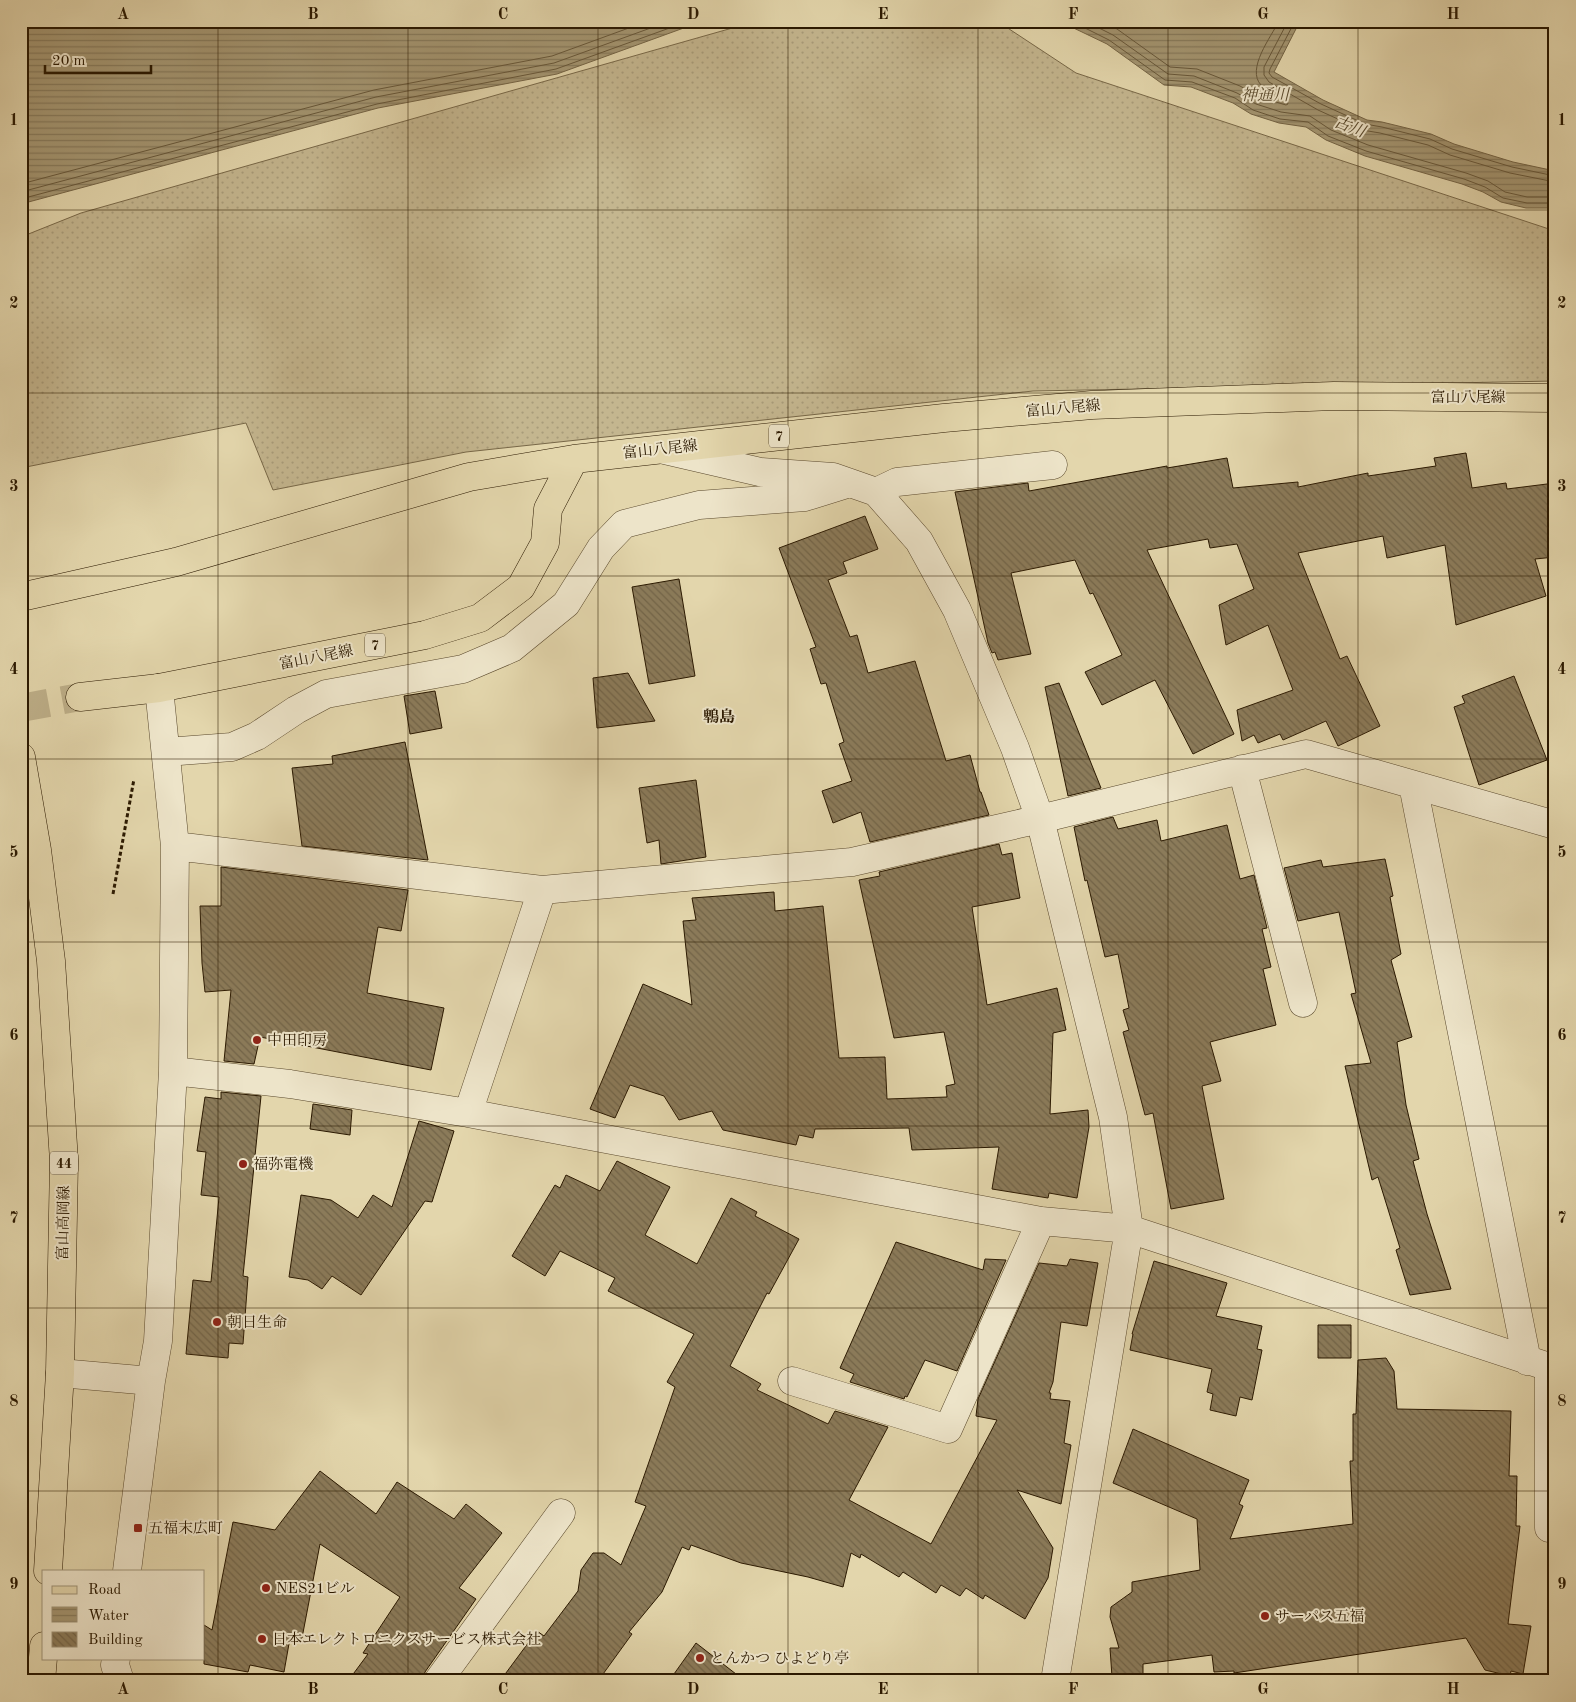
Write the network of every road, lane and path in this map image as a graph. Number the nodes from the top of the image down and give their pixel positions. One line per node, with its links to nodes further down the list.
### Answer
1 (1552, 399): 2 (main road, 富山八尾線 / 7)
2 (660, 449): 3 (main road, 富山八尾線 / 7); 5 (street)
3 (574, 459): 6 (main road, 富山八尾線 / 7); 7 (main road, 富山八尾線 / 7)
4 (1053, 465): 5 (street)
5 (863, 487): 9 (street); 14 (street)
6 (21, 597)
7 (159, 688): 8 (main road, 富山八尾線 / 7); 9 (street)
8 (80, 697)
9 (166, 752): 16 (street)
10 (21, 757): 25 (main road, 富山高岡線 / 44)
11 (1242, 768): 13 (street); 14 (street); 19 (street)
12 (136, 770): 18 (path)
13 (1413, 785): 15 (street); 24 (street)
14 (1040, 819): 17 (street); 23 (street)
15 (1555, 825)
16 (176, 846): 17 (street); 20 (street)
17 (542, 890): 21 (street)
18 (113, 894)
19 (1303, 1003)
20 (173, 1071): 21 (street); 26 (street)
21 (468, 1113): 22 (street)
22 (1041, 1221): 23 (street); 27 (street)
23 (1129, 1229): 24 (street); 37 (street)
24 (1544, 1366): 29 (street)
25 (60, 1373): 26 (street); 30 (main road, 富山高岡線 / 44)
26 (151, 1381): 31 (street)
27 (792, 1381)
28 (561, 1513): 36 (street)
29 (1549, 1528)
30 (48, 1570)
31 (127, 1570)
32 (43, 1660): 34 (main road)
33 (116, 1660): 35 (street)
34 (41, 1681)
35 (120, 1681)
36 (438, 1681)
37 (1055, 1681)

